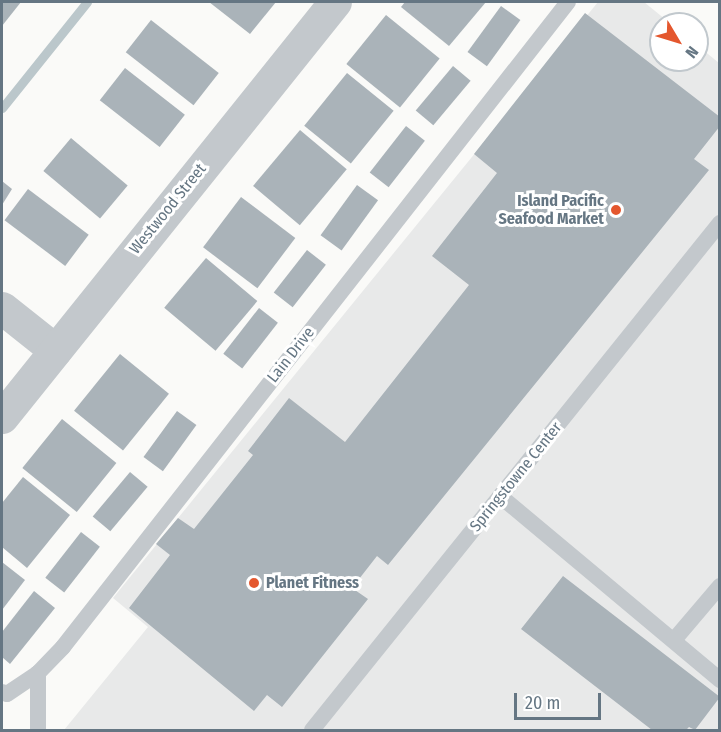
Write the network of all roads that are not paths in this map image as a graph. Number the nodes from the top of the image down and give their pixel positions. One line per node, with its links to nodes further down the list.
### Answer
1 (335, 2): 5 (street, Westwood Street)
2 (568, 2): 10 (lane, Lain Drive)
3 (720, 223): 7 (lane, Springstowne Center)
4 (2, 308): 5 (street)
5 (55, 350): 6 (street, Westwood Street)
6 (2, 417)
7 (500, 496): 9 (lane); 14 (lane, Springstowne Center)
8 (720, 586): 9 (lane)
9 (674, 640): 11 (lane)
10 (38, 673): 12 (lane, Lain Drive); 13 (lane)
11 (720, 680)
12 (2, 692)
13 (38, 730)
14 (312, 730)

